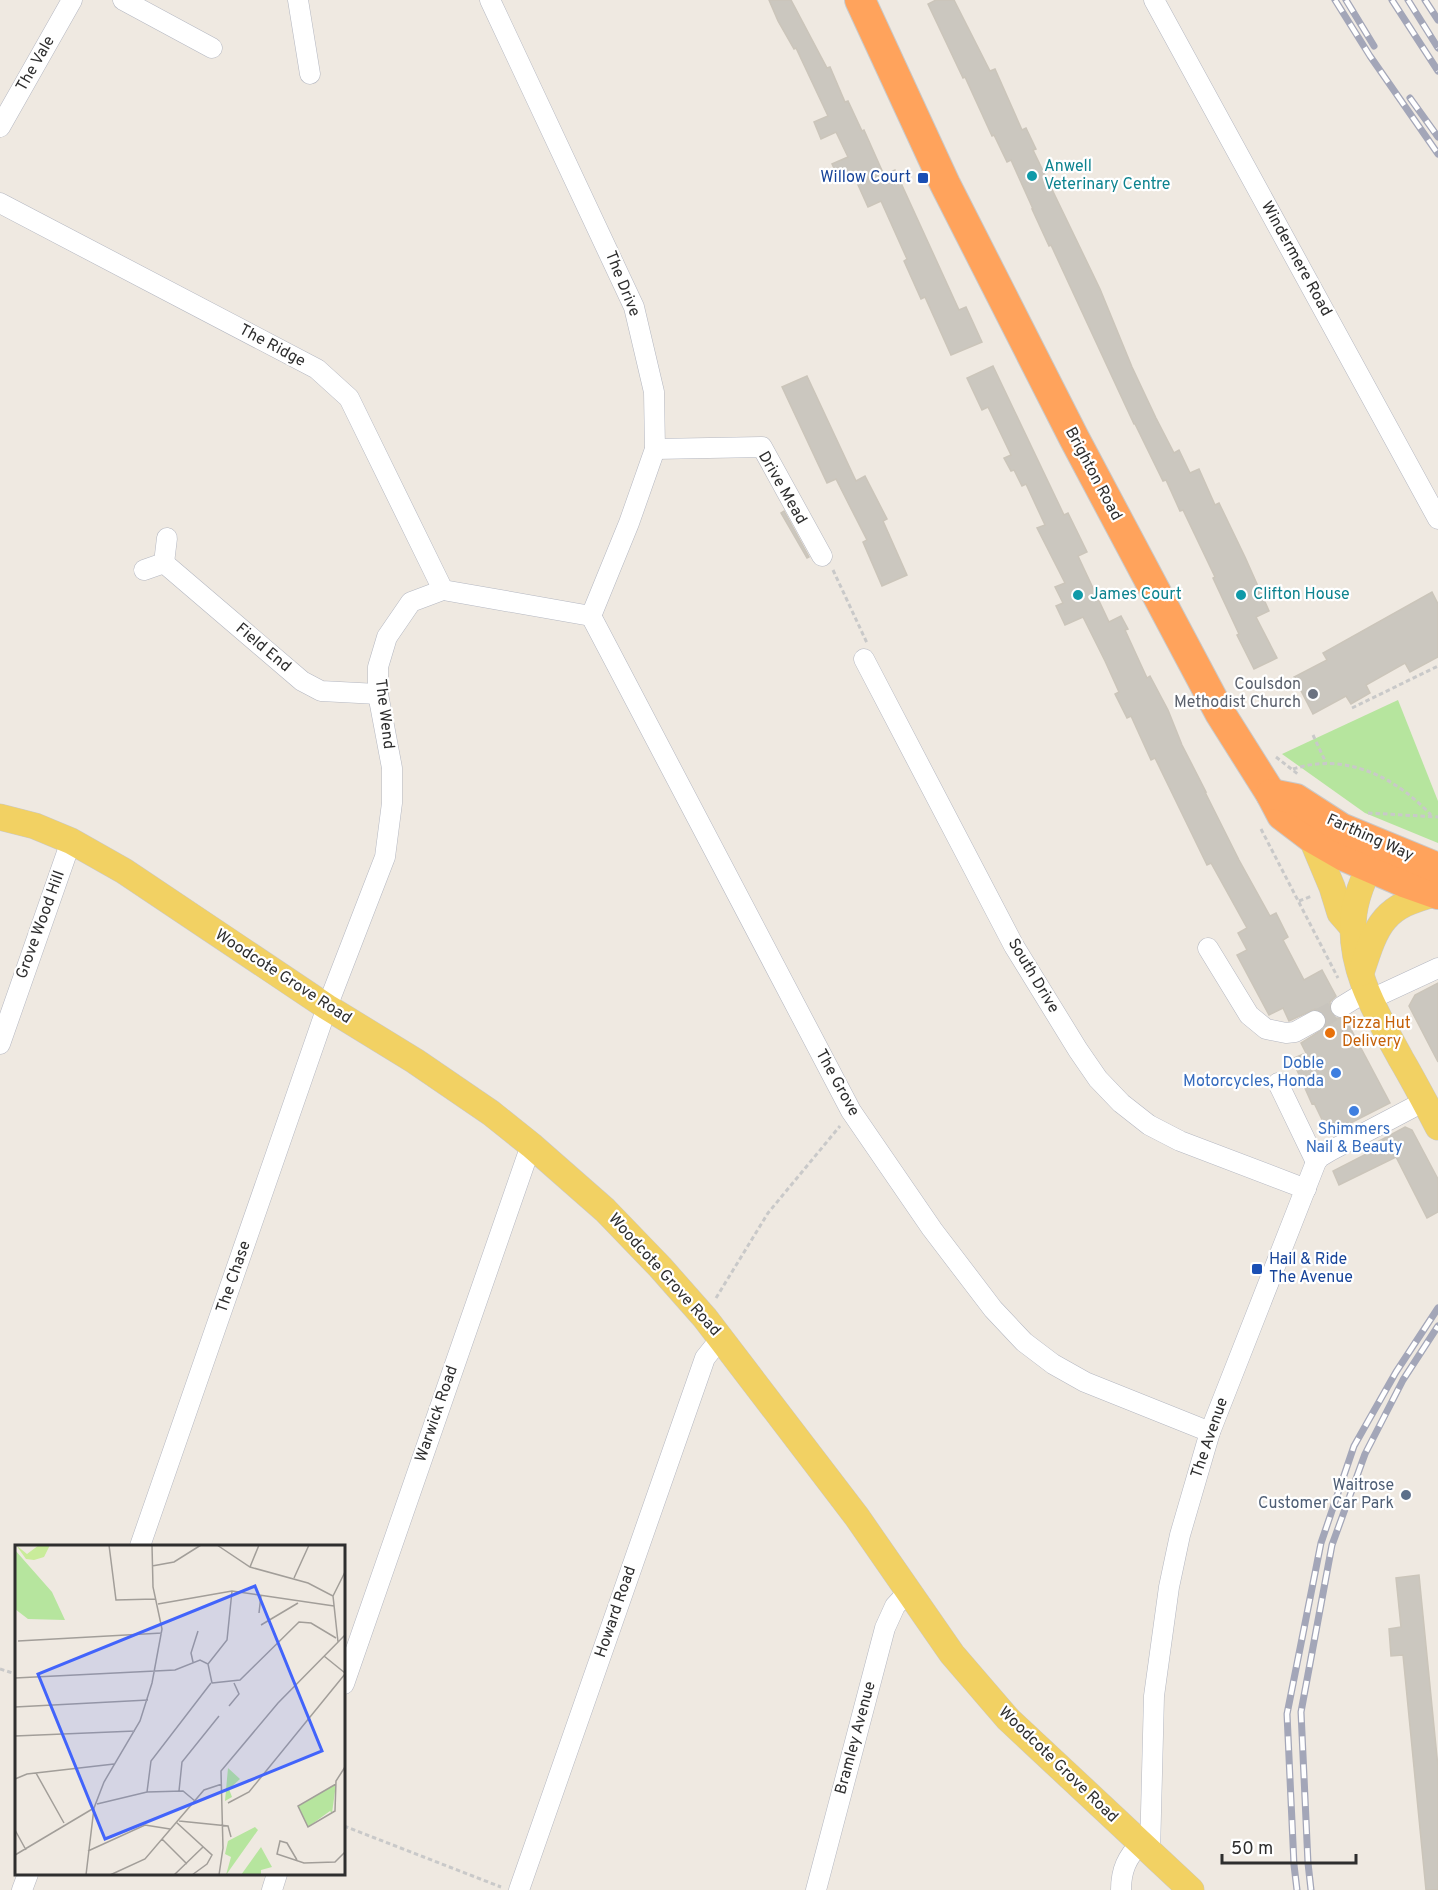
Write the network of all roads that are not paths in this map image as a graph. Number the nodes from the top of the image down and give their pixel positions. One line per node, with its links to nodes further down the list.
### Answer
1 (72, 0): 9 (street, The Vale)
2 (123, 0): 7 (street)
3 (298, 0): 8 (street)
4 (490, 0): 11 (street, The Drive)
5 (860, 0): 21 (highway, Brighton Road)
6 (1154, 0): 12 (street, Windermere Road)
7 (212, 48)
8 (310, 74)
9 (0, 127)
10 (0, 203): 17 (street, The Ridge)
11 (655, 449): 14 (street, Drive Mead); 18 (street, The Drive)
12 (1438, 519)
13 (167, 538): 15 (street)
14 (822, 556)
15 (164, 563): 16 (street); 20 (street, Field End)
16 (144, 570)
17 (442, 590): 18 (street); 20 (street, The Wend)
18 (591, 616): 42 (street, The Grove)
19 (864, 659): 40 (street, South Drive)
20 (378, 694): 32 (street, The Wend)
21 (1271, 794): 23 (highway, Brighton Road); 25 (highway, Farthing Way)
22 (0, 817): 24 (main road, Woodcote Grove Road)
23 (1311, 837): 25 (highway, Brighton Road); 28 (main road)
24 (71, 841): 32 (main road, Woodcote Grove Road); 34 (street, Grove Wood Hill)
25 (1374, 856): 26 (highway, Farthing Way); 27 (highway, Farthing Way); 28 (main road)
26 (1438, 867)
27 (1438, 893): 31 (main road)
28 (1353, 928): 31 (main road)
29 (1208, 948): 33 (street)
30 (1438, 968): 31 (street)
31 (1359, 994): 36 (main road)
32 (327, 1007): 38 (main road, Woodcote Grove Road); 43 (street, The Chase)
33 (1315, 1021)
34 (0, 1044)
35 (1278, 1083): 39 (street)
36 (1425, 1101): 37 (main road); 39 (street)
37 (1438, 1127)
38 (531, 1145): 41 (main road, Woodcote Grove Road); 45 (street, Warwick Road)
39 (1316, 1162): 40 (street, The Avenue)
40 (1306, 1189): 42 (street, The Avenue)
41 (721, 1338): 44 (main road, Woodcote Grove Road); 52 (street, Howard Road)
42 (1210, 1432): 46 (street, The Avenue)
43 (140, 1545)
44 (908, 1592): 46 (main road, Woodcote Grove Road); 53 (street, Bramley Avenue)
45 (345, 1681)
46 (1145, 1847): 49 (main road, Woodcote Grove Road); 54 (street)
47 (28, 1875): 50 (street)
48 (277, 1875): 51 (street)
49 (1176, 1885)
50 (22, 1890)
51 (272, 1890)
52 (519, 1890)
53 (816, 1890)
54 (1121, 1890)

